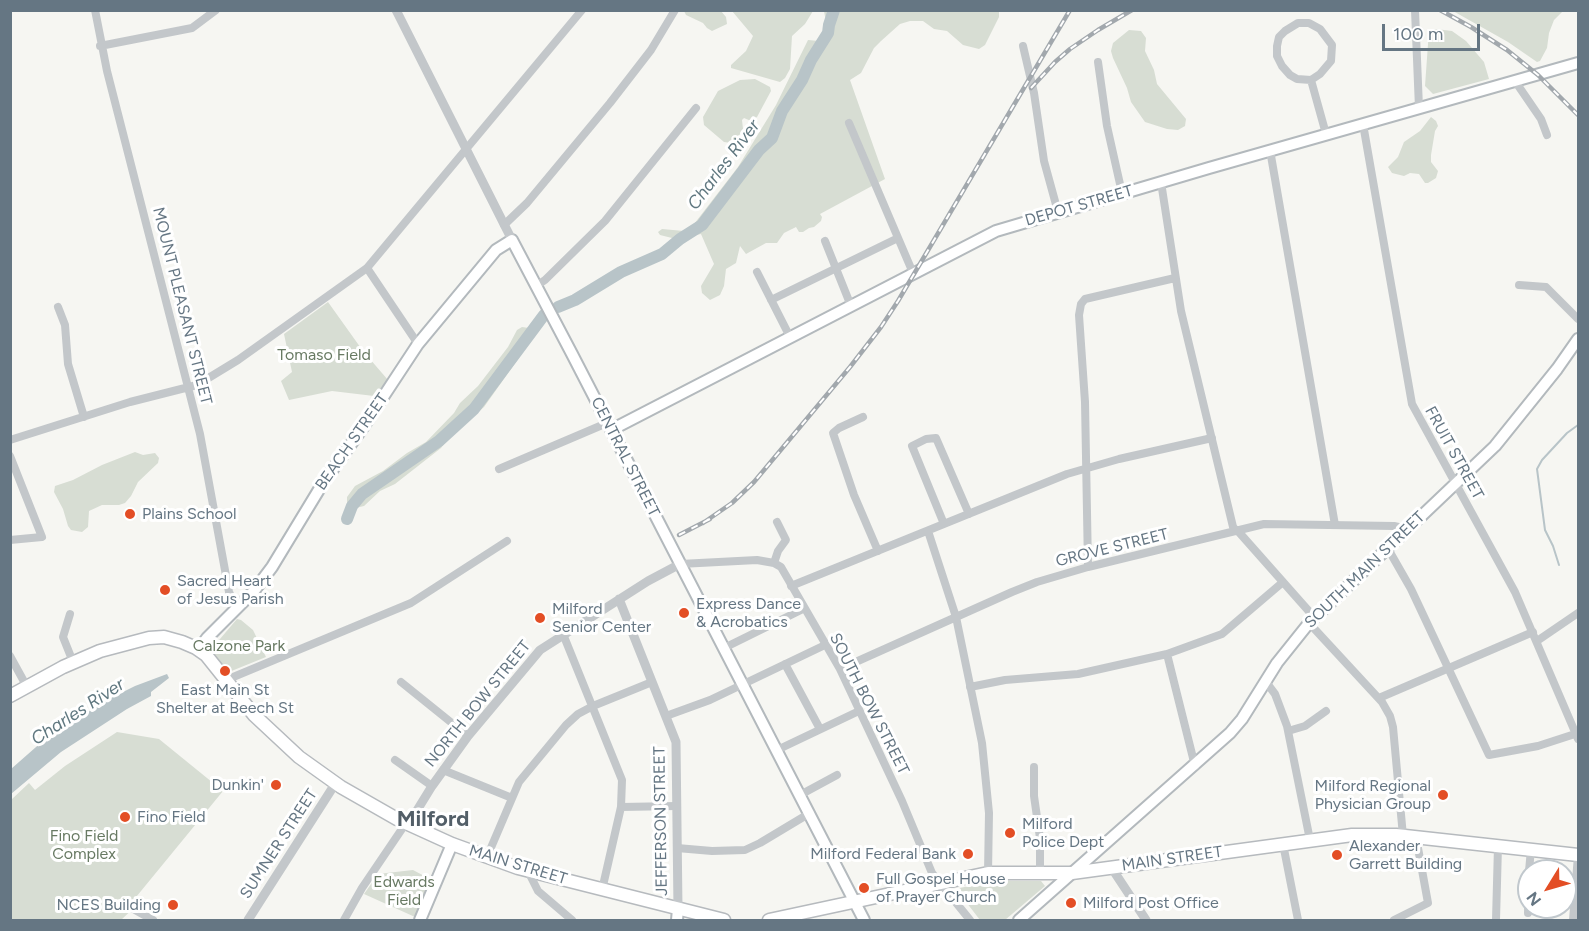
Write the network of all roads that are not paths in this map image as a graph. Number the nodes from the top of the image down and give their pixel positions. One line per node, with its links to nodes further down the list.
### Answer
1 (95, 10): 7 (street, MOUNT PLEASANT STREET)
2 (216, 10): 7 (street)
3 (396, 10): 19 (street, CENTRAL STREET)
4 (582, 10): 19 (street)
5 (675, 10): 24 (street)
6 (1415, 10): 14 (street)
7 (100, 46): 42 (street, MOUNT PLEASANT STREET)
8 (1023, 46): 23 (street)
9 (1098, 62): 22 (street)
10 (1578, 63): 12 (main road, DEPOT STREET)
11 (1311, 80): 11 (street); 17 (street)
12 (1515, 81): 14 (main road, DEPOT STREET); 18 (street)
13 (696, 108): 34 (street)
14 (1419, 108): 16 (main road, DEPOT STREET)
15 (849, 123): 25 (street)
16 (1363, 124): 17 (main road, DEPOT STREET); 51 (street, FRUIT STREET)
17 (1326, 134): 20 (main road, DEPOT STREET)
18 (1547, 135)
19 (466, 149): 24 (street, CENTRAL STREET); 28 (street)
20 (1270, 150): 21 (main road, DEPOT STREET); 55 (street)
21 (1161, 182): 22 (main road, DEPOT STREET); 32 (street)
22 (1122, 193): 23 (main road, DEPOT STREET)
23 (1058, 212): 31 (main road, DEPOT STREET)
24 (504, 225): 26 (street, CENTRAL STREET)
25 (898, 238): 29 (street); 31 (street)
26 (512, 240): 34 (main road, CENTRAL STREET); 41 (main road, BEACH STREET)
27 (825, 241): 29 (street)
28 (367, 268): 41 (street); 42 (street)
29 (836, 268): 35 (street); 36 (street)
30 (757, 272): 35 (street)
31 (913, 273): 36 (main road, DEPOT STREET)
32 (1175, 279): 46 (street); 49 (street)
33 (1519, 285): 38 (street)
34 (536, 286): 45 (main road, CENTRAL STREET)
35 (771, 300): 39 (street)
36 (851, 306): 39 (main road, DEPOT STREET)
37 (58, 308): 43 (street)
38 (1578, 319)
39 (789, 337): 45 (main road, DEPOT STREET)
40 (1578, 339): 51 (main road, SOUTH MAIN STREET)
41 (418, 344): 69 (main road, BEACH STREET)
42 (189, 388): 43 (street); 69 (street, MOUNT PLEASANT STREET)
43 (84, 417): 47 (street)
44 (863, 417): 62 (street)
45 (609, 427): 50 (street); 64 (main road, CENTRAL STREET)
46 (1212, 438): 49 (street); 58 (street)
47 (10, 440)
48 (10, 456): 59 (street)
49 (1086, 468): 52 (street); 65 (street)
50 (499, 469)
51 (1456, 484): 56 (main road, SOUTH MAIN STREET); 75 (street, FRUIT STREET)
52 (969, 514): 54 (street); 54 (street)
53 (777, 522): 63 (street)
54 (944, 524): 57 (street)
55 (1335, 525): 56 (street, GROVE STREET); 58 (street, GROVE STREET)
56 (1407, 529): 61 (main road, SOUTH MAIN STREET)
57 (927, 531): 62 (street); 73 (street)
58 (1236, 531): 65 (street, GROVE STREET); 66 (street)
59 (10, 540)
60 (507, 541): 87 (street)
61 (1387, 547): 74 (main road, SOUTH MAIN STREET); 85 (street)
62 (878, 551): 67 (street)
63 (774, 563): 64 (street); 67 (street, SOUTH BOW STREET)
64 (680, 564): 68 (street, NORTH BOW STREET); 79 (main road, CENTRAL STREET)
65 (1088, 567): 73 (street, GROVE STREET)
66 (1283, 582): 74 (street); 81 (street)
67 (792, 586): 70 (street, SOUTH BOW STREET)
68 (619, 599): 76 (street, NORTH BOW STREET); 89 (street, JEFFERSON STREET)
69 (237, 609): 80 (main road, BEACH STREET)
70 (803, 609): 78 (street, SOUTH BOW STREET); 79 (street)
71 (1578, 613): 77 (street)
72 (70, 614): 83 (street)
73 (956, 617): 86 (street, GROVE STREET); 93 (street)
74 (1311, 620): 90 (main road, SOUTH MAIN STREET); 95 (street)
75 (1533, 632): 77 (street, FRUIT STREET); 85 (street)
76 (563, 634): 96 (street); 103 (street, NORTH BOW STREET)
77 (1537, 641): 102 (street, FRUIT STREET)
78 (825, 645): 84 (street); 86 (street, SOUTH BOW STREET)
79 (724, 648): 91 (main road, CENTRAL STREET)
80 (199, 649): 83 (main road); 87 (main road, MAIN STREET)
81 (1167, 654): 93 (street); 106 (street)
82 (10, 656): 92 (street)
83 (73, 662): 92 (main road)
84 (785, 664): 91 (street); 100 (street)
85 (1448, 667): 95 (street); 102 (street)
86 (840, 669): 97 (street, SOUTH BOW STREET)
87 (226, 680): 110 (main road, MAIN STREET)
88 (401, 682): 103 (street)
89 (652, 682): 96 (street); 99 (street, JEFFERSON STREET)
90 (1266, 682): 101 (street); 106 (main road, SOUTH MAIN STREET)
91 (743, 684): 99 (street); 104 (main road, CENTRAL STREET)
92 (27, 687): 94 (main road)
93 (970, 687): 130 (street)
94 (10, 696)
95 (1379, 698): 118 (street)
96 (593, 706): 113 (street); 115 (street)
97 (859, 711): 100 (street); 134 (street, SOUTH BOW STREET)
98 (1326, 711): 101 (street)
99 (666, 716): 114 (street, JEFFERSON STREET)
100 (820, 729): 104 (street)
101 (1288, 730): 119 (street)
102 (1578, 735)
103 (468, 736): 108 (street, NORTH BOW STREET)
104 (777, 750): 112 (main road, CENTRAL STREET)
105 (395, 759): 111 (street)
106 (1195, 765): 132 (main road, SOUTH MAIN STREET)
107 (1034, 767): 131 (street)
108 (443, 770): 111 (street, NORTH BOW STREET); 113 (street)
109 (837, 775): 112 (street)
110 (336, 784): 117 (main road, MAIN STREET); 144 (street, SUMNER STREET)
111 (432, 786): 117 (street, NORTH BOW STREET)
112 (800, 795): 116 (main road, CENTRAL STREET)
113 (512, 798): 126 (street)
114 (676, 806): 115 (street); 123 (street, JEFFERSON STREET)
115 (621, 807): 135 (street)
116 (810, 813): 123 (street); 137 (main road, CENTRAL STREET)
117 (407, 824): 120 (main road, MAIN STREET); 145 (street)
118 (1410, 836): 119 (main road, MAIN STREET); 122 (main road, MAIN STREET); 153 (street)
119 (1310, 840): 121 (main road, MAIN STREET)
120 (452, 843): 126 (main road, MAIN STREET); 146 (main road)
121 (1283, 844): 128 (main road, MAIN STREET); 152 (street)
122 (1498, 846): 124 (main road, MAIN STREET); 154 (street)
123 (677, 848): 139 (street, JEFFERSON STREET)
124 (1531, 849): 125 (main road, MAIN STREET); 127 (street)
125 (1578, 855): 155 (street)
126 (487, 857): 129 (main road, MAIN STREET)
127 (1530, 859)
128 (1111, 867): 132 (main road, MAIN STREET); 151 (street)
129 (528, 871): 133 (main road, MAIN STREET); 136 (street)
130 (988, 873): 131 (main road, MAIN STREET); 134 (main road, MAIN STREET)
131 (1040, 873): 132 (main road, MAIN STREET)
132 (1072, 873): 150 (main road, SOUTH MAIN STREET)
133 (547, 875): 135 (main road, MAIN STREET); 136 (street)
134 (941, 883): 137 (main road, MAIN STREET); 149 (street, SOUTH BOW STREET)
135 (602, 890): 139 (main road, MAIN STREET)
136 (546, 898): 147 (street)
137 (856, 902): 142 (main road, MAIN STREET); 148 (main road, CENTRAL STREET)
138 (128, 906): 143 (street)
139 (678, 915): 140 (main road, MAIN STREET)
140 (695, 917): 141 (main road, MAIN STREET)
141 (717, 920)
142 (778, 920)
143 (153, 921)
144 (248, 921)
145 (344, 921)
146 (420, 921)
147 (572, 921)
148 (864, 921)
149 (970, 921)
150 (1019, 921)
151 (1146, 921)
152 (1298, 921)
153 (1394, 921)
154 (1496, 921)
155 (1573, 921)

